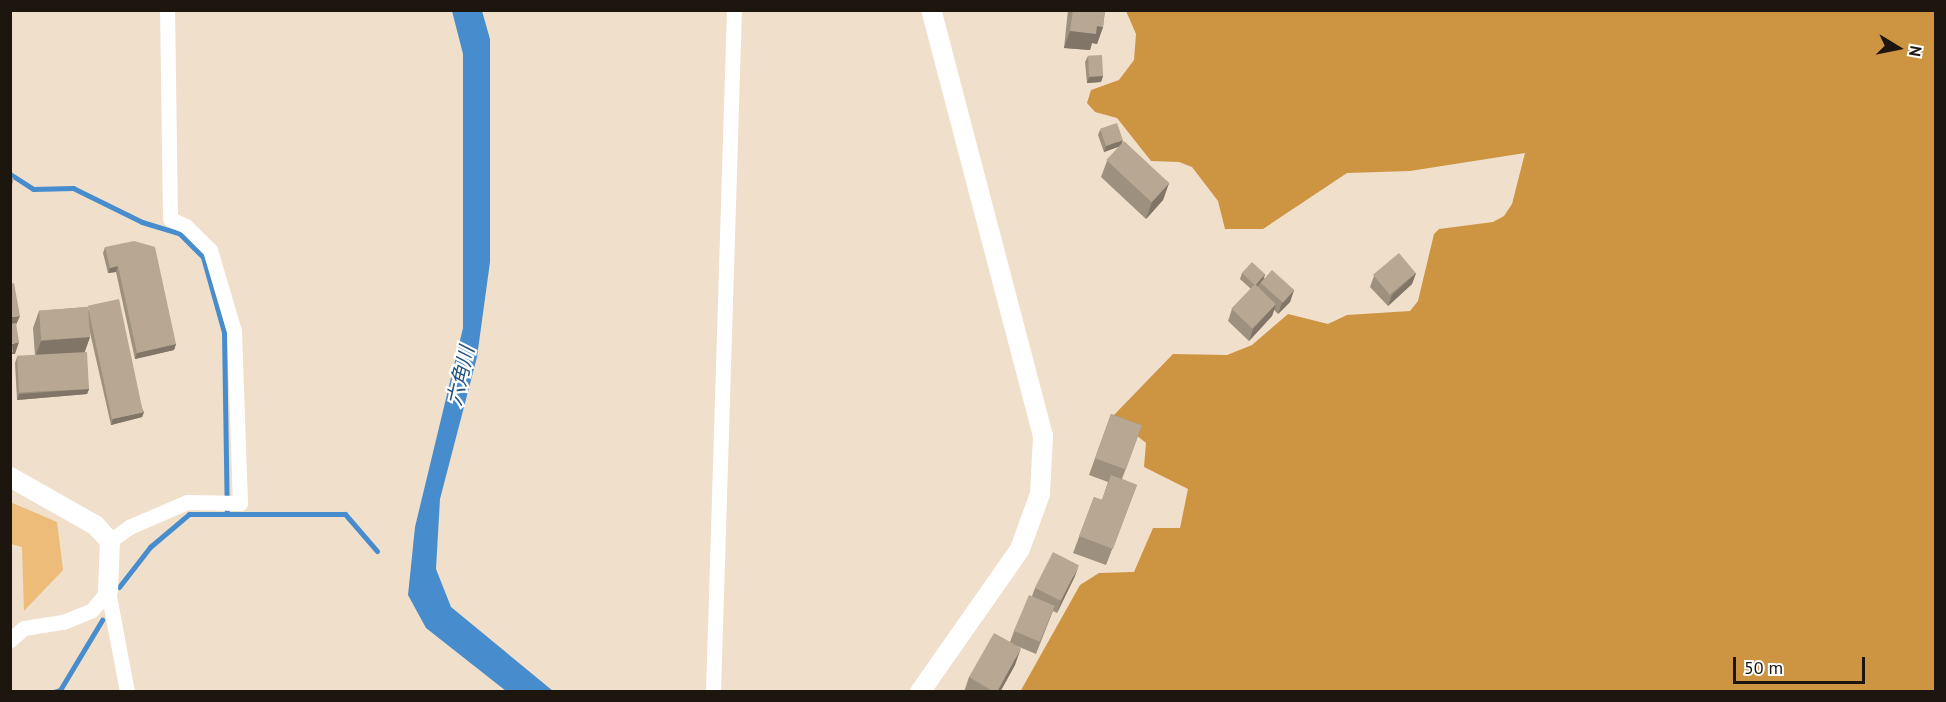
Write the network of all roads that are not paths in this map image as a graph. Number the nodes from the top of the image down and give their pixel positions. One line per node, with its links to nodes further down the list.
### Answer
1 (167, 10): 5 (street)
2 (734, 10): 9 (street)
3 (931, 10): 10 (street)
4 (10, 477): 5 (street)
5 (110, 541): 6 (street)
6 (108, 591): 7 (street); 8 (street)
7 (10, 640)
8 (127, 692)
9 (713, 692)
10 (920, 692)

